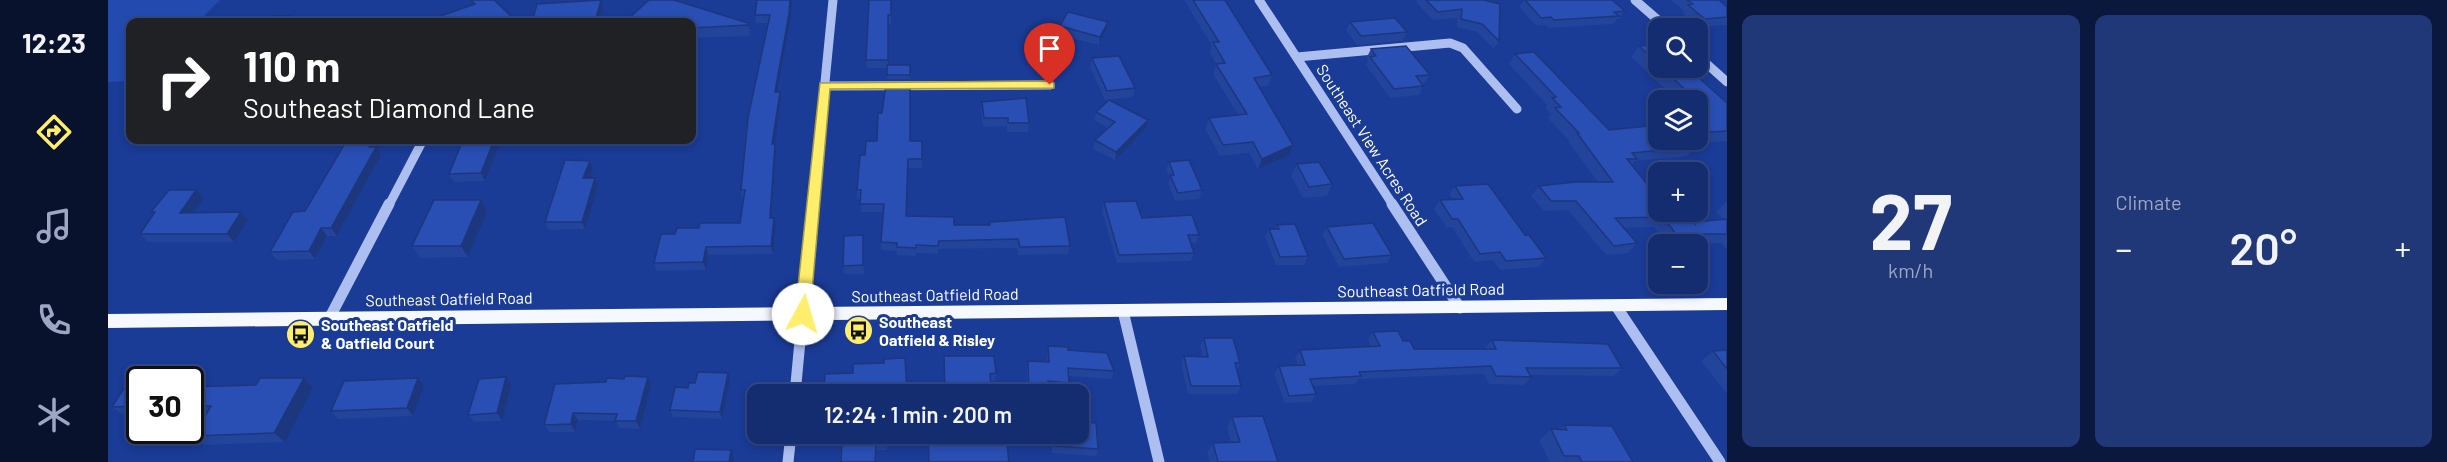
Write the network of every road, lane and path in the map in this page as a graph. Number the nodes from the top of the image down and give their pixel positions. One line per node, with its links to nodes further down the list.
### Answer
1 (833, 0): 9 (street)
2 (1258, 0): 5 (street, Southeast View Acres Road)
3 (1635, 0): 4 (street)
4 (1656, 18)
5 (1297, 57): 10 (street); 14 (street, Southeast View Acres Road)
6 (1708, 65): 7 (street)
7 (1726, 80)
8 (1050, 85): 9 (street)
9 (825, 86): 16 (street)
10 (1517, 109)
11 (421, 144): 17 (street)
12 (1727, 304): 13 (main road, Southeast Oatfield Road)
13 (1616, 306): 14 (main road, Southeast Oatfield Road); 23 (street)
14 (1460, 308): 15 (main road, Southeast Oatfield Road)
15 (1123, 311): 16 (main road, Southeast Oatfield Road); 22 (street)
16 (803, 314): 17 (main road, Southeast Oatfield Road); 19 (street)
17 (329, 319): 18 (main road, Southeast Oatfield Road)
18 (108, 321)
19 (796, 384)
20 (790, 444): 21 (street)
21 (789, 462)
22 (1159, 462)
23 (1720, 462)

